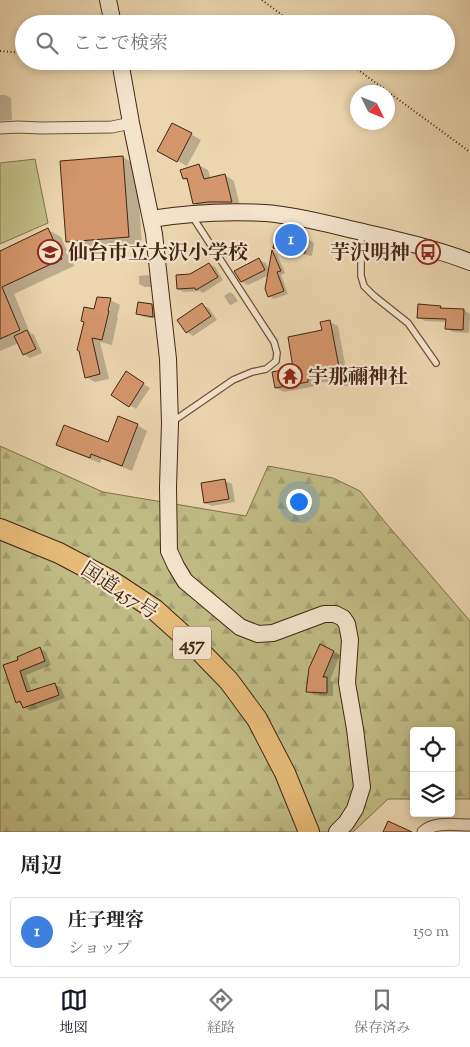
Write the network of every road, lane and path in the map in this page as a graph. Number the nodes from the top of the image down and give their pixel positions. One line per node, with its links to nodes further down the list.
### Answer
1 (108, 0): 3 (street)
2 (262, 0): 4 (path)
3 (111, 15)
4 (282, 15)
5 (0, 51): 6 (path)
6 (15, 52)
7 (122, 70): 9 (street)
8 (358, 70): 11 (path)
9 (131, 123): 10 (street); 13 (street)
10 (0, 128)
11 (470, 152)
12 (191, 215): 13 (street); 14 (street); 17 (lane)
13 (151, 219): 17 (street)
14 (361, 232): 15 (street); 16 (lane)
15 (470, 262)
16 (436, 363)
17 (170, 424): 21 (street)
18 (0, 529): 20 (highway, 国道457号 / 457)
19 (470, 825): 22 (street)
20 (309, 832)
21 (337, 832)
22 (423, 832)

